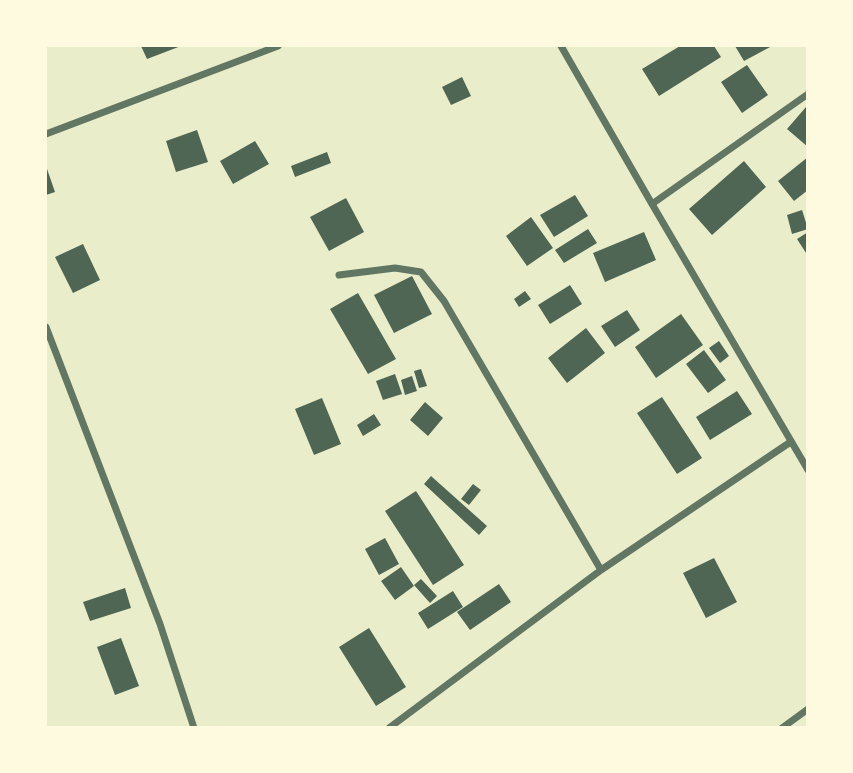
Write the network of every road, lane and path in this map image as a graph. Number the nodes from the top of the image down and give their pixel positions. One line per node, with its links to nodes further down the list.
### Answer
1 (278, 46): 4 (street)
2 (561, 46): 5 (street)
3 (807, 94): 5 (street)
4 (46, 134)
5 (652, 204): 8 (street)
6 (339, 275): 10 (street)
7 (46, 327): 12 (street)
8 (789, 443): 9 (street); 10 (street)
9 (807, 470)
10 (601, 570): 13 (street)
11 (807, 709): 14 (street)
12 (194, 727)
13 (389, 727)
14 (782, 727)

